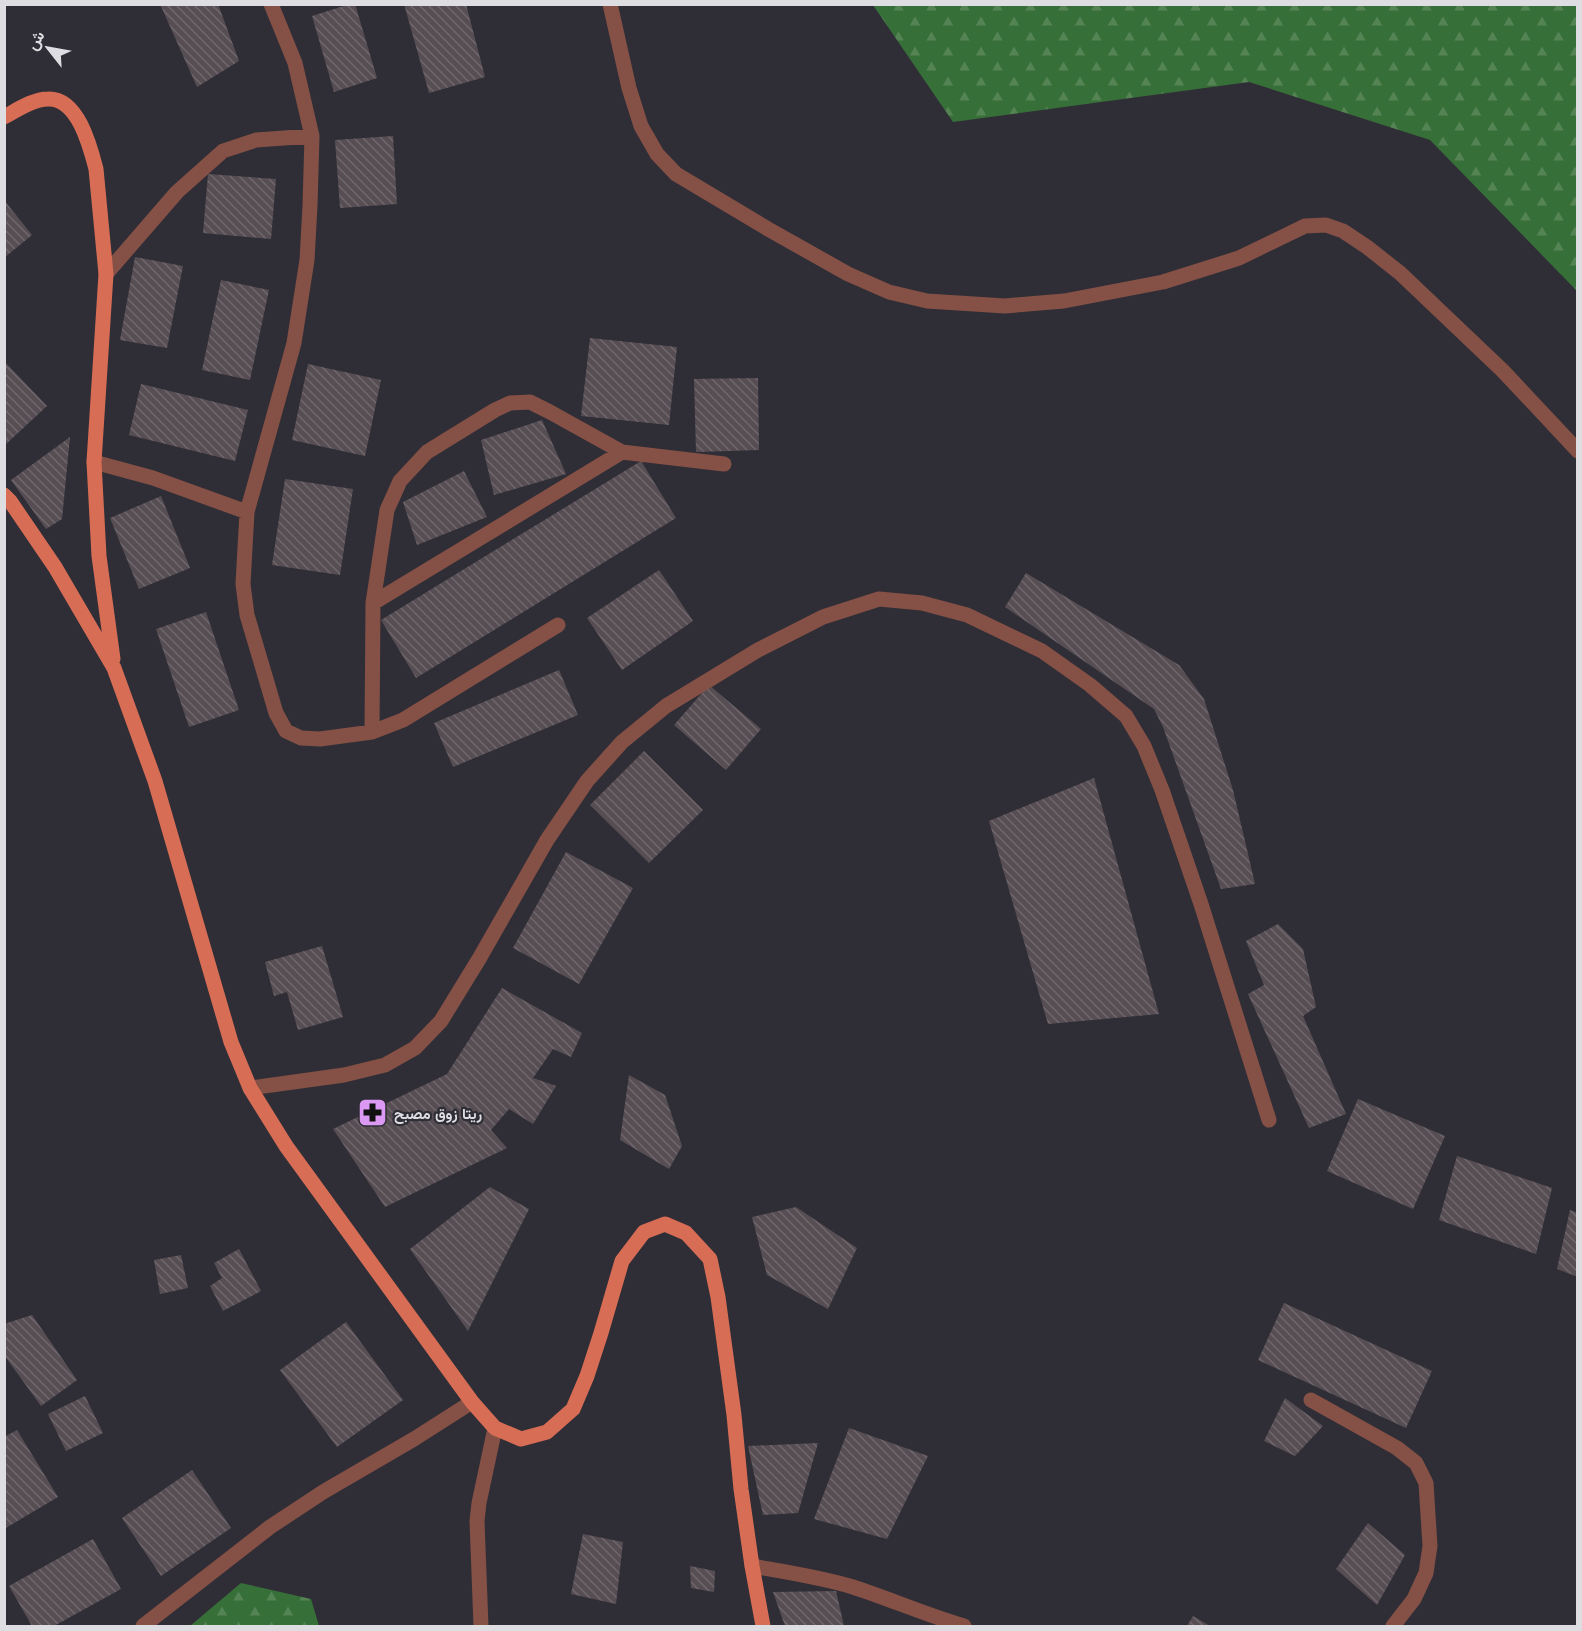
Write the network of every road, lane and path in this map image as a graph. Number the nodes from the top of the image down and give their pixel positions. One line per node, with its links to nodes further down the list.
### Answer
1 (271, 4): 4 (street)
2 (609, 4): 6 (street)
3 (4, 117): 5 (main road)
4 (312, 136): 5 (street); 11 (street)
5 (106, 274): 8 (main road)
6 (1578, 451)
7 (622, 453): 9 (street); 12 (street); 12 (street)
8 (94, 462): 11 (street); 14 (main road)
9 (724, 464)
10 (4, 495): 14 (main road)
11 (247, 512): 15 (street)
12 (372, 603): 15 (street)
13 (558, 625): 15 (street)
14 (114, 668): 16 (main road)
15 (372, 732)
16 (250, 1088): 17 (street); 19 (main road)
17 (1269, 1120)
18 (1311, 1400): 26 (street)
19 (472, 1402): 20 (main road); 22 (street)
20 (495, 1428): 21 (main road); 23 (street)
21 (752, 1566): 24 (main road); 25 (street)
22 (143, 1626)
23 (481, 1626)
24 (763, 1626)
25 (963, 1626)
26 (1393, 1626)

